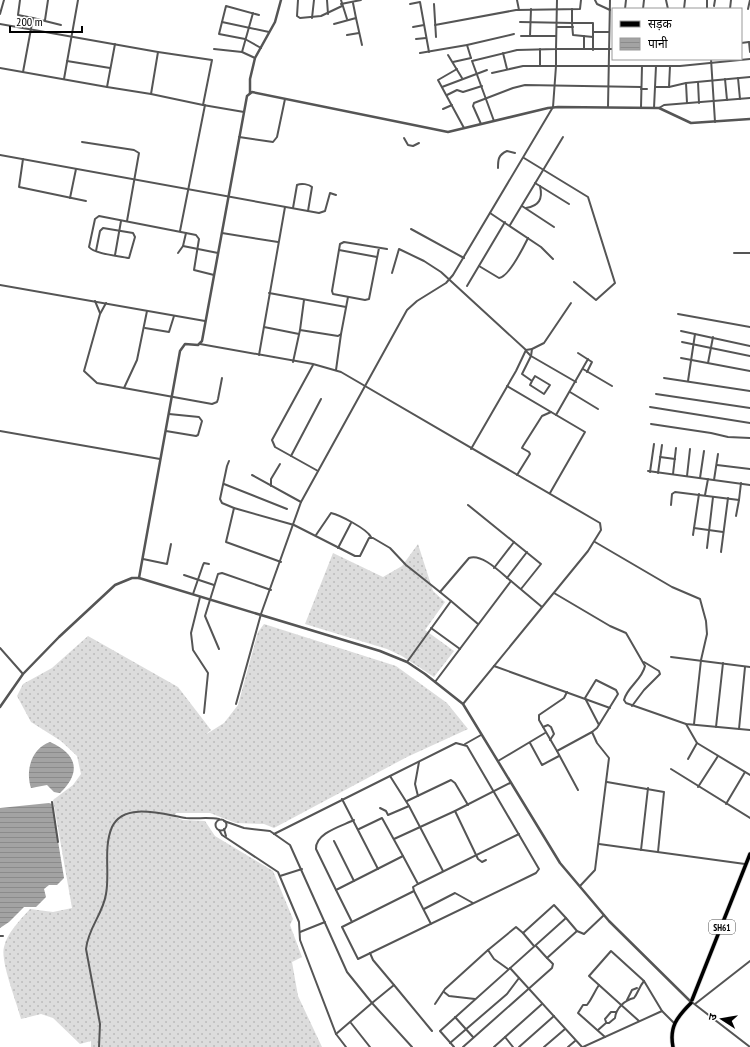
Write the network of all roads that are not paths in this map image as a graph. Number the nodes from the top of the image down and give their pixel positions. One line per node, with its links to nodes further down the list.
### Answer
1 (4, 0): 31 (street)
2 (20, 0): 34 (street)
3 (48, 0): 37 (street)
4 (78, 0): 65 (street)
5 (281, 0): 56 (street)
6 (298, 0): 35 (street)
7 (314, 0): 35 (street)
8 (327, 0): 32 (street)
9 (341, 0): 22 (street)
10 (361, 0): 19 (street)
11 (517, 0): 28 (street)
12 (557, 0): 25 (street)
13 (581, 0): 26 (street)
14 (595, 0): 29 (street)
15 (610, 0): 29 (street)
16 (715, 0): 23 (street)
17 (750, 0): 27 (street)
18 (419, 1): 20 (street); 47 (street)
19 (353, 3): 22 (street); 36 (street)
20 (410, 4)
21 (434, 4): 48 (street)
22 (342, 5): 32 (street); 38 (street)
23 (714, 6)
24 (531, 9): 25 (street); 28 (street); 41 (street)
25 (557, 9): 26 (street); 42 (street)
26 (572, 9): 43 (street)
27 (748, 9)
28 (519, 10): 48 (street)
29 (610, 10): 55 (street)
30 (253, 13): 33 (street); 39 (street); 49 (street)
31 (0, 14)
32 (328, 14): 35 (street)
33 (259, 15)
34 (33, 18): 37 (street); 53 (street)
35 (312, 18)
36 (356, 18): 38 (street); 57 (street)
37 (44, 20): 46 (street)
38 (347, 20): 45 (street)
39 (222, 22): 49 (street); 68 (street)
40 (520, 22): 41 (street)
41 (530, 22): 42 (street); 62 (street)
42 (557, 22): 43 (street); 52 (street)
43 (572, 23): 51 (street); 54 (street)
44 (0, 24): 53 (street)
45 (334, 24)
46 (61, 25)
47 (424, 25): 50 (street); 67 (street)
48 (435, 25): 60 (street)
49 (249, 26): 56 (street); 68 (street)
50 (413, 27)
51 (572, 27): 52 (street); 64 (street)
52 (557, 28): 63 (street)
53 (31, 29): 65 (street); 106 (street)
54 (593, 32): 55 (street); 66 (street)
55 (609, 32): 79 (street)
56 (270, 33): 74 (street)
57 (359, 33): 59 (street); 72 (street)
58 (514, 34): 73 (street)
59 (348, 35)
60 (436, 36)
61 (521, 36): 62 (street)
62 (530, 36): 63 (street)
63 (556, 36): 77 (street)
64 (584, 36): 66 (street); 78 (street)
65 (72, 37): 71 (street); 91 (street)
66 (593, 37): 80 (street)
67 (426, 38): 69 (street); 83 (street)
68 (245, 39): 74 (street); 82 (street)
69 (416, 40)
70 (750, 42): 84 (street)
71 (115, 44): 81 (street); 102 (street)
72 (362, 45)
73 (467, 45): 83 (street); 89 (street)
74 (261, 48): 88 (street)
75 (214, 49): 82 (street)
76 (540, 49): 77 (street); 86 (street); 95 (street)
77 (556, 49): 78 (street); 96 (street)
78 (584, 49): 80 (street)
79 (609, 49): 80 (street); 97 (street)
80 (593, 50)
81 (158, 52): 126 (street); 137 (street)
82 (242, 52): 88 (street)
83 (429, 52): 85 (street)
84 (750, 52)
85 (420, 53)
86 (503, 53): 92 (street); 105 (street)
87 (448, 54): 93 (street)
88 (255, 58): 127 (street)
89 (471, 58): 92 (street); 93 (street)
90 (740, 60): 94 (street)
91 (68, 61): 102 (street); 112 (street)
92 (472, 61): 107 (street)
93 (453, 62): 103 (street)
94 (711, 63): 100 (street); 114 (street)
95 (540, 65): 96 (street); 105 (street)
96 (556, 66): 97 (street); 117 (street)
97 (609, 66): 98 (street); 119 (street)
98 (642, 66): 99 (street); 124 (street)
99 (656, 66): 100 (street); 122 (street)
100 (670, 66): 123 (street)
101 (0, 68): 106 (street)
102 (110, 68): 120 (street)
103 (457, 69): 110 (street); 121 (street)
104 (487, 70): 107 (street)
105 (507, 70): 108 (street)
106 (23, 72): 112 (street)
107 (477, 73): 110 (street); 118 (street)
108 (492, 73)
109 (750, 77): 111 (street)
110 (462, 78): 121 (street)
111 (738, 78): 113 (street); 132 (street)
112 (64, 79): 120 (street)
113 (725, 79): 114 (street); 133 (street)
114 (712, 81): 115 (street); 134 (street)
115 (698, 82): 116 (street); 136 (street)
116 (686, 83): 123 (street); 135 (street)
117 (556, 85): 119 (street); 130 (street); 139 (street)
118 (482, 86): 128 (street); 130 (street)
119 (608, 86): 124 (street); 140 (street)
120 (107, 87): 126 (street)
121 (442, 87): 128 (street)
122 (655, 87): 123 (street); 142 (street)
123 (669, 87)
124 (641, 88): 125 (street); 141 (street)
125 (647, 89)
126 (151, 94): 137 (street)
127 (250, 94): 129 (street); 145 (street)
128 (446, 95): 138 (street)
129 (285, 98): 150 (street); 152 (street)
130 (486, 98): 147 (street); 149 (street)
131 (750, 98): 132 (street)
132 (740, 99): 133 (street)
133 (727, 100): 134 (street)
134 (714, 102): 136 (street); 148 (street)
135 (687, 103): 136 (street); 143 (street)
136 (700, 103)
137 (204, 105): 145 (street); 166 (street)
138 (452, 105): 144 (street); 150 (street)
139 (554, 107): 140 (street); 147 (street); 158 (street)
140 (608, 107): 141 (street)
141 (641, 107): 142 (street)
142 (654, 108): 143 (street)
143 (659, 108): 148 (street)
144 (443, 109)
145 (244, 112): 152 (street)
146 (750, 119): 148 (street)
147 (494, 121): 149 (street)
148 (715, 122)
149 (481, 124): 150 (street)
150 (464, 129)
151 (563, 136): 162 (street)
152 (239, 137): 168 (street)
153 (404, 138): 155 (street)
154 (82, 142): 163 (street)
155 (419, 143)
156 (515, 153): 160 (street)
157 (0, 155): 159 (street)
158 (524, 158): 162 (street); 177 (street)
159 (23, 159): 161 (street); 169 (street)
160 (498, 168)
161 (76, 169): 163 (street); 169 (street)
162 (543, 170): 164 (street); 208 (street)
163 (134, 180): 166 (street); 179 (street)
164 (535, 183): 165 (street); 172 (street)
165 (540, 186): 171 (street); 175 (street)
166 (188, 190): 168 (street); 185 (street)
167 (336, 195): 176 (street)
168 (228, 196): 173 (street); 187 (street)
169 (70, 198): 170 (street)
170 (86, 201)
171 (568, 204)
172 (521, 206): 175 (street); 181 (street)
173 (285, 207): 174 (street); 189 (street)
174 (293, 208): 176 (street); 176 (street)
175 (525, 208): 182 (street)
176 (308, 211)
177 (490, 213): 180 (street); 202 (street)
178 (121, 221): 179 (street); 184 (street); 195 (street)
179 (127, 222): 185 (street)
180 (505, 222): 181 (street); 204 (street)
181 (510, 225): 188 (street)
182 (554, 227)
183 (411, 229): 202 (street)
184 (120, 230): 195 (street); 200 (street); 200 (street)
185 (180, 232): 186 (street)
186 (186, 233): 190 (street); 192 (street)
187 (222, 233): 189 (street); 197 (street)
188 (528, 238): 203 (street); 204 (street)
189 (278, 242): 211 (street)
190 (183, 246): 192 (street); 196 (street)
191 (379, 248): 193 (street); 194 (street); 201 (street)
192 (197, 249): 197 (street); 206 (street)
193 (388, 249)
194 (339, 250): 201 (street); 212 (street)
195 (96, 252): 200 (street)
196 (178, 253)
197 (218, 253): 206 (street)
198 (734, 253): 199 (street)
199 (750, 253)
200 (115, 255)
201 (377, 257): 212 (street)
202 (464, 258): 207 (street)
203 (553, 259)
204 (479, 266): 210 (street)
205 (392, 273): 207 (street)
206 (214, 275): 222 (street)
207 (450, 279): 238 (street); 260 (street)
208 (574, 282)
209 (0, 285): 214 (street)
210 (467, 286)
211 (270, 293): 213 (street); 225 (street)
212 (348, 297): 217 (street)
213 (304, 300): 217 (street); 226 (street)
214 (95, 301): 215 (street); 219 (street)
215 (106, 303): 218 (street); 219 (street)
216 (571, 304): 237 (street)
217 (346, 307): 229 (street)
218 (147, 311): 221 (street); 224 (street)
219 (100, 314): 263 (street)
220 (678, 314): 223 (street)
221 (174, 316): 222 (street); 224 (street)
222 (206, 322): 233 (street)
223 (750, 327)
224 (144, 328): 263 (street)
225 (264, 328): 228 (street); 240 (street)
226 (300, 330): 228 (street); 229 (street)
227 (681, 331): 230 (street)
228 (299, 334): 246 (street)
229 (341, 334): 249 (street)
230 (695, 334): 231 (street); 234 (street)
231 (713, 337): 235 (street); 236 (street)
232 (682, 342): 234 (street)
233 (200, 344): 240 (street); 267 (street)
234 (693, 344): 236 (street); 245 (street)
235 (750, 346)
236 (711, 348): 242 (street); 247 (street)
237 (532, 349): 238 (street); 241 (street)
238 (526, 350): 241 (street); 251 (street)
239 (578, 353): 244 (street)
240 (259, 356): 246 (street)
241 (531, 356): 254 (street); 258 (street)
242 (750, 356)
243 (681, 358): 245 (street)
244 (588, 359): 250 (street); 253 (street)
245 (691, 360): 247 (street); 259 (street)
246 (294, 362): 248 (street)
247 (708, 363): 252 (street)
248 (313, 364): 249 (street); 287 (street)
249 (336, 370): 260 (street)
250 (583, 370): 253 (street); 258 (street)
251 (516, 371): 254 (street); 261 (street)
252 (750, 371)
253 (587, 372): 262 (street)
254 (522, 374): 257 (street)
255 (222, 378): 267 (street)
256 (664, 378): 259 (street)
257 (532, 381): 257 (street)
258 (576, 382): 265 (street)
259 (688, 382): 264 (street)
260 (366, 385): 283 (street); 295 (street)
261 (507, 386): 272 (street); 283 (street)
262 (612, 386)
263 (124, 388): 267 (street)
264 (750, 391)
265 (570, 392): 271 (street); 274 (street)
266 (656, 394): 270 (street)
267 (172, 396): 273 (street)
268 (321, 399): 287 (street)
269 (650, 408): 275 (street)
270 (750, 408)
271 (598, 409)
272 (551, 412): 274 (street); 299 (street)
273 (169, 414): 278 (street); 278 (street)
274 (556, 415): 308 (street)
275 (750, 423)
276 (651, 424): 279 (street)
277 (0, 431): 289 (street)
278 (166, 431): 289 (street)
279 (750, 438)
280 (654, 444): 296 (street)
281 (662, 445): 288 (street)
282 (676, 448): 290 (street)
283 (471, 449): 299 (street)
284 (690, 449): 300 (street)
285 (704, 451): 301 (street)
286 (718, 454): 293 (street)
287 (291, 456): 295 (street)
288 (660, 457): 290 (street); 296 (street)
289 (161, 459): 335 (street)
290 (675, 459): 297 (street)
291 (229, 462): 305 (street)
292 (280, 464): 307 (street)
293 (717, 465): 294 (street); 303 (street)
294 (750, 469)
295 (318, 471): 314 (street)
296 (658, 473): 297 (street)
297 (672, 474): 300 (street)
298 (252, 475): 307 (street)
299 (517, 475): 308 (street)
300 (686, 476): 301 (street)
301 (700, 478): 302 (street)
302 (708, 480): 303 (street); 310 (street)
303 (714, 480): 304 (street)
304 (741, 483): 306 (street); 313 (street)
305 (224, 484): 317 (street); 318 (street)
306 (750, 484)
307 (271, 486): 314 (street)
308 (550, 494): 329 (street)
309 (699, 494): 310 (street); 316 (street); 322 (street)
310 (705, 495): 311 (street)
311 (713, 496): 312 (street); 323 (street)
312 (728, 498): 313 (street); 324 (street)
313 (738, 500): 319 (street)
314 (301, 502): 321 (street)
315 (468, 505): 328 (street)
316 (671, 505)
317 (234, 508): 321 (street); 336 (street)
318 (287, 509)
319 (736, 516)
320 (351, 523): 325 (street); 327 (street); 331 (street)
321 (294, 525): 325 (street); 336 (street)
322 (694, 528): 323 (street); 326 (street)
323 (709, 530): 324 (street); 332 (street)
324 (723, 532): 334 (street)
325 (316, 535): 331 (street)
326 (694, 535)
327 (371, 537): 331 (street); 347 (street)
328 (514, 542): 333 (street); 338 (street)
329 (595, 542): 348 (street); 361 (street)
330 (171, 544): 335 (street)
331 (338, 548)
332 (707, 548)
333 (527, 552): 341 (street); 346 (street)
334 (720, 552)
335 (143, 559): 340 (street)
336 (281, 562): 345 (street)
337 (209, 564): 342 (street)
338 (494, 568): 341 (street); 347 (street)
339 (184, 575): 342 (street)
340 (139, 578): 349 (street); 368 (street)
341 (507, 578): 343 (street)
342 (197, 579): 344 (street); 349 (street)
343 (511, 581): 346 (street); 355 (street)
344 (214, 584): 345 (street); 351 (street)
345 (271, 590): 354 (street)
346 (522, 590): 353 (street)
347 (440, 592): 352 (street)
348 (554, 593): 353 (street); 363 (street)
349 (193, 594): 350 (street)
350 (201, 596): 351 (street); 377 (street)
351 (210, 598): 354 (street); 358 (street)
352 (450, 601): 355 (street); 356 (street)
353 (542, 607): 365 (street)
354 (262, 614): 362 (street); 372 (street)
355 (478, 624): 359 (street)
356 (431, 628): 359 (street); 362 (street)
357 (0, 648): 368 (street)
358 (219, 649)
359 (460, 649): 369 (street)
360 (671, 657): 361 (street)
361 (701, 660): 364 (street); 379 (street)
362 (407, 662): 369 (street)
363 (643, 662): 374 (street); 374 (street)
364 (723, 663): 366 (street); 381 (street)
365 (494, 666): 370 (street); 373 (street)
366 (745, 666): 367 (street); 383 (street)
367 (750, 666)
368 (23, 674): 375 (street)
369 (435, 682): 373 (street)
370 (567, 692): 371 (street); 382 (street)
371 (585, 698): 376 (street); 376 (street); 380 (street)
372 (236, 704)
373 (463, 704): 387 (street)
374 (632, 706): 378 (street)
375 (0, 707)
376 (610, 708): 380 (street)
377 (204, 713)
378 (686, 724): 379 (street); 390 (street)
379 (694, 724): 381 (street)
380 (599, 725): 385 (street)
381 (716, 727): 383 (street)
382 (543, 728): 386 (street); 388 (street)
383 (739, 729): 384 (street)
384 (750, 730)
385 (592, 732): 392 (street); 402 (street)
386 (545, 733): 388 (street); 389 (street)
387 (481, 734): 391 (street); 397 (street)
388 (550, 740): 392 (street)
389 (530, 743): 393 (street); 397 (street)
390 (697, 743): 394 (street); 395 (street)
391 (464, 745): 396 (street); 407 (street)
392 (556, 751): 393 (street)
393 (559, 756): 406 (street)
394 (718, 756): 399 (street); 404 (street)
395 (688, 759)
396 (419, 762): 401 (street); 408 (street)
397 (497, 762): 403 (street)
398 (671, 769): 404 (street)
399 (745, 772): 400 (street); 412 (street)
400 (750, 775)
401 (390, 776): 409 (street); 410 (street)
402 (607, 782): 405 (street); 437 (street)
403 (510, 783): 407 (street); 451 (street)
404 (698, 787): 412 (street)
405 (648, 788): 438 (street); 439 (street)
406 (578, 790)
407 (494, 792): 413 (street); 432 (street)
408 (418, 796): 410 (street); 413 (street)
409 (342, 799): 422 (street); 431 (street)
410 (407, 801): 414 (street)
411 (52, 802): 436 (street)
412 (726, 804): 419 (street)
413 (468, 805): 416 (street)
414 (409, 806): 417 (street); 427 (street)
415 (380, 808): 417 (street)
416 (455, 811): 427 (street); 441 (street)
417 (388, 815): 418 (street)
418 (382, 818): 429 (street); 434 (street)
419 (750, 818)
420 (210, 819): 421 (street); 425 (street); 504 (street)
421 (219, 819): 423 (street); 425 (street)
422 (354, 820): 429 (street); 452 (street)
423 (224, 821): 424 (street); 426 (street)
424 (233, 824): 426 (street); 431 (street)
425 (215, 825): 430 (street)
426 (226, 826): 428 (street)
427 (421, 828): 434 (street); 447 (street)
428 (224, 829): 430 (street); 433 (street)
429 (358, 829): 446 (street)
430 (218, 830): 433 (street)
431 (274, 834): 445 (street)
432 (519, 834): 441 (street); 454 (street)
433 (226, 836): 448 (street)
434 (394, 839): 442 (street)
435 (334, 841): 449 (street)
436 (58, 842)
437 (599, 844): 438 (street); 451 (street)
438 (641, 850): 439 (street)
439 (658, 852): 444 (street)
440 (750, 854): 444 (main road, SH61)
441 (476, 855): 443 (street); 447 (street)
442 (403, 856): 446 (street); 450 (street)
443 (486, 860)
444 (746, 864): 481 (main road, SH61)
445 (302, 869): 448 (street); 458 (street)
446 (378, 869): 449 (street)
447 (443, 871): 450 (street)
448 (280, 876): 462 (street)
449 (354, 881): 452 (street)
450 (418, 884): 453 (street)
451 (580, 886): 456 (street)
452 (336, 890): 459 (street)
453 (414, 891): 455 (street); 459 (street)
454 (473, 904): 455 (street); 460 (street)
455 (424, 909): 460 (street)
456 (604, 915): 461 (street); 481 (street)
457 (566, 918): 461 (street); 463 (street); 466 (street)
458 (325, 922): 462 (street); 482 (street)
459 (352, 922): 468 (street)
460 (431, 924): 468 (street)
461 (577, 931): 469 (street)
462 (300, 932): 498 (street)
463 (523, 933): 466 (street); 467 (street)
464 (0, 936): 465 (street)
465 (3, 936)
466 (535, 946): 469 (street); 471 (street)
467 (488, 950): 471 (street); 478 (street)
468 (370, 953): 474 (street)
469 (547, 958): 476 (street)
470 (750, 961): 481 (street)
471 (509, 968): 472 (street); 479 (street)
472 (519, 978): 476 (street); 494 (street)
473 (644, 981): 475 (street); 477 (street); 486 (street)
474 (394, 985): 482 (street); 497 (street)
475 (599, 985): 485 (street); 496 (street)
476 (528, 988): 484 (street); 499 (street)
477 (638, 988): 480 (street); 480 (street)
478 (445, 989): 479 (street); 483 (street)
479 (475, 999): 489 (street)
480 (627, 1000): 485 (street)
481 (692, 1002): 493 (main road, SH61); 517 (street)
482 (372, 1003): 491 (street); 507 (street)
483 (435, 1004)
484 (542, 1004): 488 (street); 500 (street)
485 (622, 1006): 487 (street); 490 (street)
486 (662, 1011): 490 (street); 493 (street)
487 (616, 1012): 492 (street); 492 (street)
488 (554, 1016): 495 (street); 512 (street)
489 (455, 1017): 494 (street); 503 (street)
490 (639, 1022): 501 (street)
491 (351, 1023): 498 (street); 506 (street)
492 (606, 1023): 496 (street)
493 (674, 1023): 516 (main road)
494 (465, 1028): 499 (street); 503 (street)
495 (564, 1029): 502 (street); 513 (street)
496 (598, 1030): 501 (street)
497 (432, 1031)
498 (336, 1034): 505 (street)
499 (473, 1037): 509 (street)
500 (505, 1037): 510 (street); 511 (street)
501 (606, 1037): 515 (street)
502 (575, 1041): 514 (street); 515 (street)
503 (450, 1043): 508 (street)
504 (99, 1047)
505 (346, 1047)
506 (370, 1047)
507 (412, 1047)
508 (454, 1047)
509 (463, 1047)
510 (494, 1047)
511 (513, 1047)
512 (519, 1047)
513 (544, 1047)
514 (568, 1047)
515 (582, 1047)
516 (673, 1047)
517 (750, 1047)

